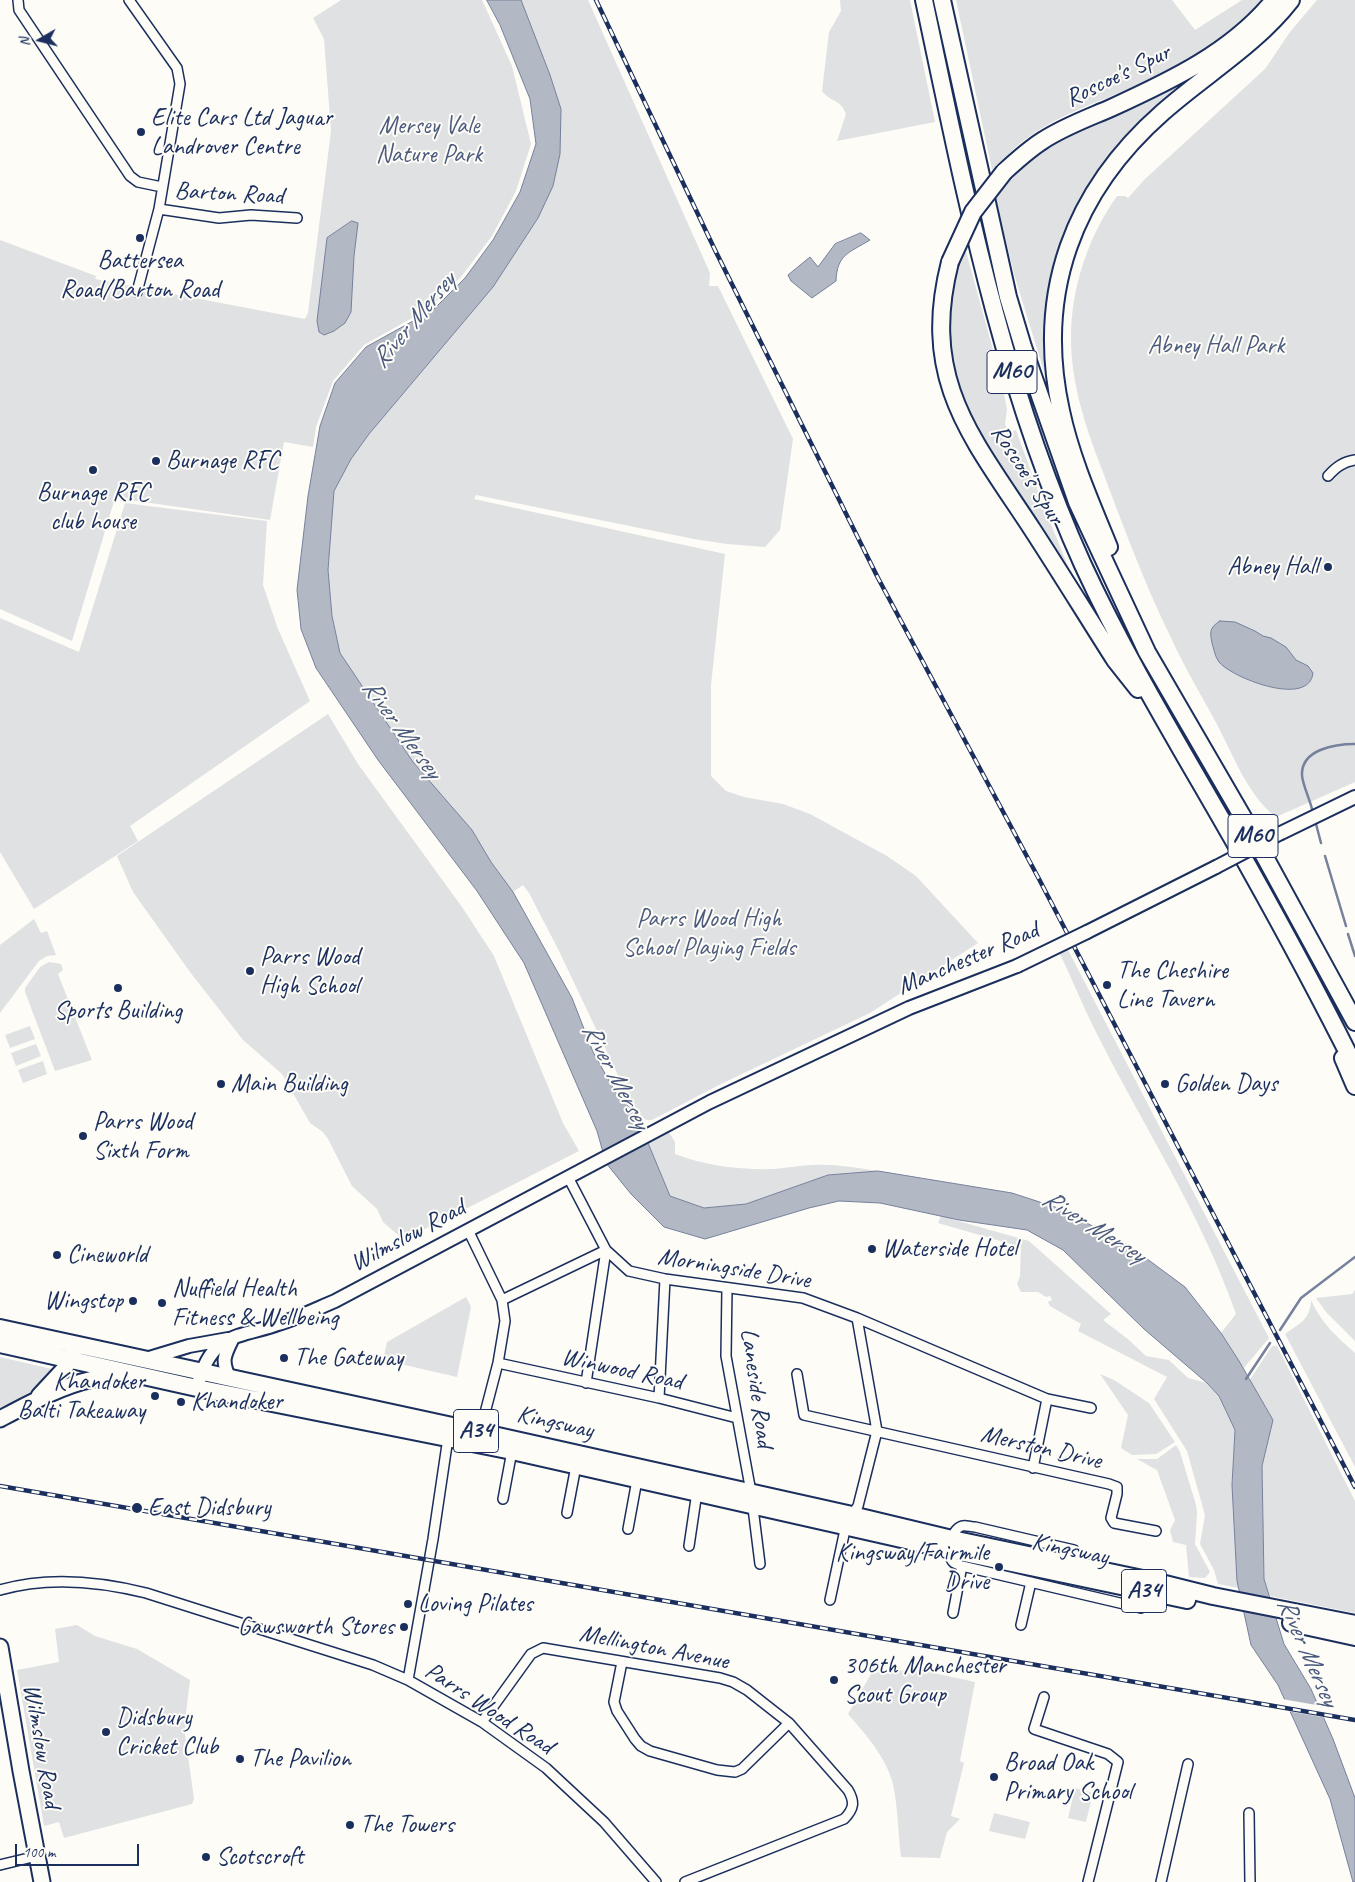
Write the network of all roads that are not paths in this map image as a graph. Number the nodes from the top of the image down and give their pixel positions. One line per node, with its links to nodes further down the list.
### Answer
1 (18, 0): 7 (street)
2 (129, 0): 7 (street)
3 (924, 0): 14 (highway, M60)
4 (942, 0): 13 (highway, M60)
5 (1274, 0): 14 (highway, Roscoe's Spur / M60, bridge)
6 (1291, 0): 13 (highway, Roscoe's Spur / M60)
7 (162, 188): 8 (street)
8 (159, 209): 9 (street, Barton Road); 10 (street)
9 (297, 218)
10 (137, 292)
11 (1355, 460): 12 (street)
12 (1328, 476)
13 (1148, 652): 16 (highway, M60)
14 (1164, 722): 17 (highway, M60)
15 (1355, 797): 22 (main road, Manchester Road, bridge)
16 (1343, 998): 18 (highway, M60); 19 (highway, M60)
17 (1326, 1008): 20 (highway, M60); 21 (highway, M60)
18 (1355, 1013)
19 (1355, 1022)
20 (1355, 1067)
21 (1355, 1086)
22 (598, 1160): 23 (main road, Wilmslow Road)
23 (568, 1177): 24 (main road, Wilmslow Road); 25 (street, Morningside Drive)
24 (468, 1230): 28 (street); 31 (main road, Wilmslow Road)
25 (606, 1250): 26 (street, Morningside Drive); 28 (street); 40 (street)
26 (665, 1279): 27 (street, Morningside Drive); 41 (street)
27 (726, 1288): 29 (street, Morningside Drive); 45 (street, Laneside Road)
28 (502, 1300): 35 (street)
29 (857, 1318): 42 (street, Morningside Drive); 47 (street)
30 (0, 1328): 33 (highway, Kingsway / A34)
31 (233, 1338): 34 (main road, Wilmslow Road); 38 (main road); 39 (main road, Wilmslow Road)
32 (0, 1344): 33 (highway, Kingsway / A34)
33 (74, 1352): 34 (highway, Kingsway / A34); 36 (highway, Kingsway / A34); 43 (main road)
34 (146, 1359): 39 (highway, Kingsway / A34)
35 (498, 1363): 40 (street, Winwood Road); 48 (street)
36 (134, 1373): 39 (highway, Kingsway / A34); 43 (main road)
37 (797, 1374): 47 (street, Merston Drive)
38 (230, 1379): 39 (highway, Kingsway / A34); 48 (highway, Kingsway / A34)
39 (199, 1380): 49 (highway, Kingsway / A34)
40 (586, 1383): 41 (street, Winwood Road)
41 (659, 1398): 45 (street, Winwood Road)
42 (1047, 1399): 44 (street, Morningside Drive); 52 (street)
43 (32, 1402): 46 (main road)
44 (1091, 1408)
45 (737, 1418): 55 (street, Laneside Road)
46 (0, 1419)
47 (877, 1431): 52 (street, Merston Drive); 58 (street)
48 (480, 1432): 55 (highway, Kingsway / A34)
49 (448, 1438): 50 (highway, Kingsway / A34); 75 (street)
50 (512, 1451): 51 (highway, Kingsway / A34); 56 (street)
51 (576, 1466): 53 (highway, Kingsway / A34); 57 (street)
52 (1033, 1468): 60 (street, Merston Drive)
53 (637, 1480): 54 (highway, Kingsway / A34); 59 (street)
54 (697, 1492): 55 (highway, Kingsway / A34); 62 (street)
55 (752, 1498): 58 (highway, Kingsway / A34); 63 (street, Laneside Road)
56 (503, 1499)
57 (567, 1513)
58 (849, 1520): 61 (highway, Kingsway / A34); 68 (street)
59 (628, 1529)
60 (1156, 1531)
61 (951, 1544): 64 (street); 65 (highway, Kingsway / A34); 65 (street, Kingsway)
62 (689, 1546)
63 (760, 1564)
64 (962, 1566): 66 (street, Kingsway); 70 (street)
65 (1077, 1571): 72 (highway, Kingsway / A34)
66 (1031, 1582): 69 (street, Kingsway); 71 (street, Kingsway)
67 (0, 1590): 75 (street, Parrs Wood Road)
68 (830, 1600)
69 (1141, 1608)
70 (952, 1613)
71 (1021, 1625)
72 (1352, 1634)
73 (0, 1647): 81 (main road, Wilmslow Road)
74 (622, 1662): 77 (street, Mellington Avenue); 78 (street, Mellington Avenue); 78 (street)
75 (408, 1680): 77 (street, Parrs Wood Road)
76 (1044, 1698): 86 (street)
77 (482, 1722): 84 (street, Parrs Wood Road)
78 (789, 1723): 85 (street, Mellington Avenue)
79 (1188, 1764): 87 (street)
80 (1249, 1813): 88 (street)
81 (37, 1856): 82 (street); 83 (main road, Wilmslow Road)
82 (0, 1865)
83 (42, 1882)
84 (656, 1882)
85 (685, 1882)
86 (1088, 1882)
87 (1161, 1882)
88 (1250, 1882)

